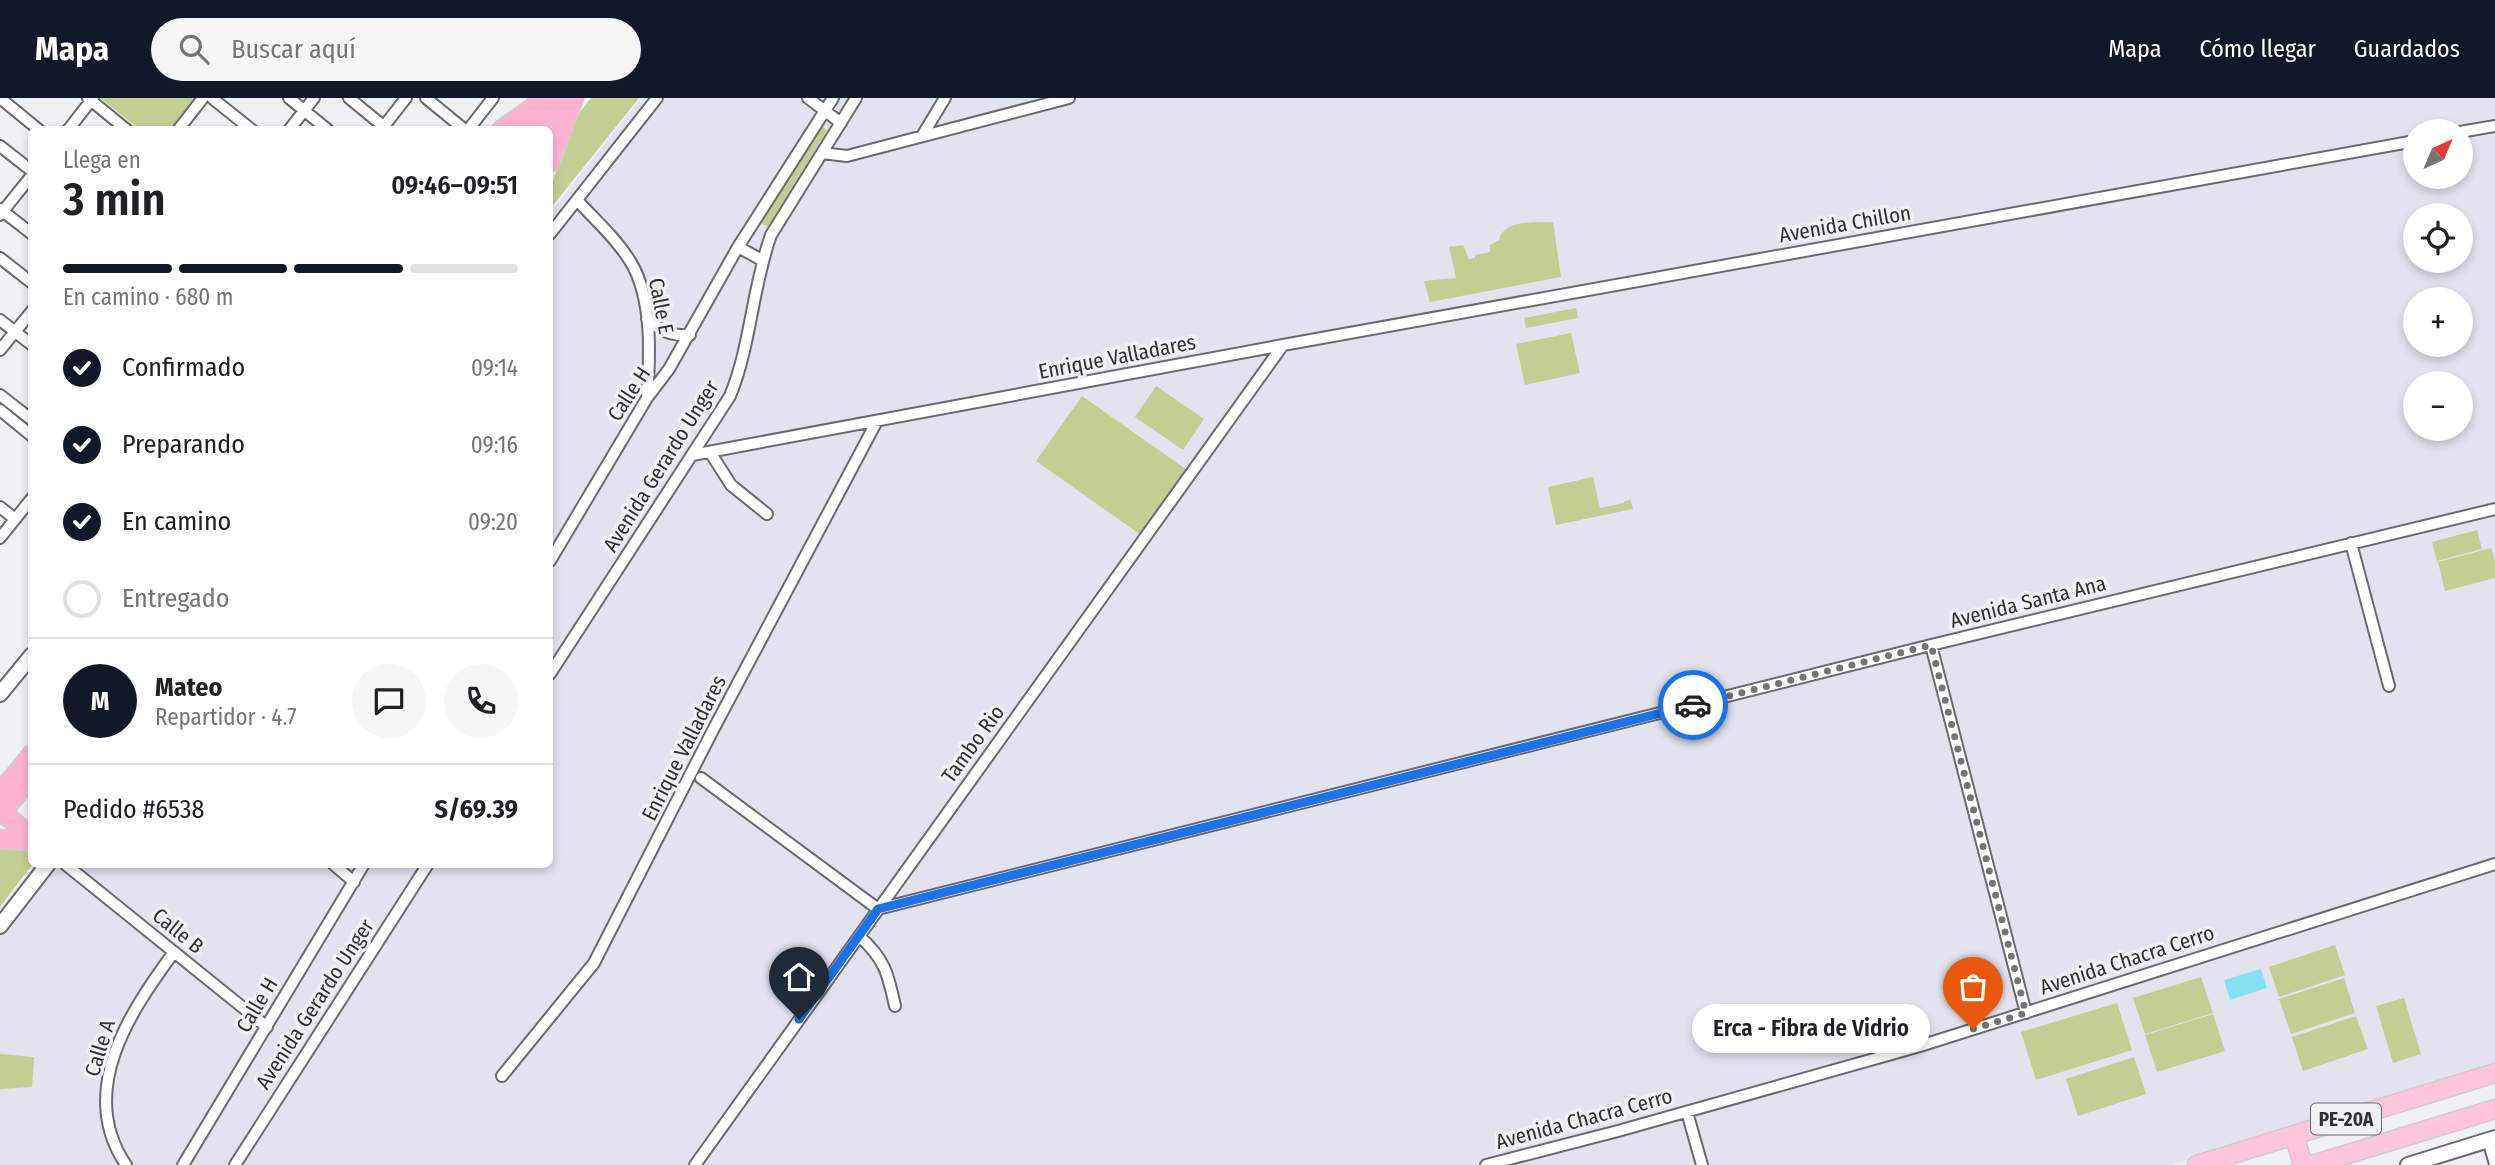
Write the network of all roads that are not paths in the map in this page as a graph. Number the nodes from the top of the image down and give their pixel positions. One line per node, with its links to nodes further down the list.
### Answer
1 (0, 98): 23 (street)
2 (204, 98): 26 (street)
3 (212, 98): 27 (street)
4 (289, 98): 20 (street)
5 (314, 98): 20 (street)
6 (349, 98): 30 (street)
7 (406, 98): 31 (street)
8 (426, 98): 32 (street)
9 (546, 98): 34 (highway)
10 (555, 98): 35 (highway)
11 (573, 98): 36 (highway); 43 (highway)
12 (657, 98): 46 (street)
13 (808, 98): 21 (street)
14 (833, 98): 21 (street)
15 (856, 98): 22 (street, Avenida Gerardo Unger)
16 (945, 98): 39 (street)
17 (1069, 98): 39 (street)
18 (91, 99): 24 (street); 25 (street)
19 (490, 99): 33 (street)
20 (304, 110): 28 (street); 29 (street)
21 (825, 111): 22 (street); 48 (street)
22 (841, 122): 42 (street, Avenida Gerardo Unger)
23 (34, 126)
24 (71, 126)
25 (122, 126)
26 (182, 126)
27 (247, 126)
28 (292, 126)
29 (323, 126)
30 (382, 126)
31 (385, 126)
32 (462, 126)
33 (470, 126)
34 (507, 126)
35 (533, 126)
36 (550, 126)
37 (2495, 126): 38 (street)
38 (2473, 130)
39 (922, 136): 42 (street)
40 (2403, 143): 62 (street, Avenida Chillon)
41 (0, 146): 44 (street)
42 (822, 153): 51 (street, Avenida Gerardo Unger)
43 (553, 154)
44 (28, 170)
45 (28, 178): 47 (street)
46 (577, 201): 49 (street); 57 (street, Calle E)
47 (1, 212): 50 (street)
48 (753, 224): 51 (street); 52 (street)
49 (553, 230)
50 (28, 231)
51 (771, 236): 54 (street, Avenida Gerardo Unger)
52 (738, 247): 54 (street); 60 (street, Calle H)
53 (0, 258): 55 (street)
54 (762, 260): 71 (street, Avenida Gerardo Unger)
55 (28, 280)
56 (28, 317): 59 (street)
57 (647, 318): 60 (street); 65 (street, Calle E)
58 (0, 320): 59 (street)
59 (15, 332): 61 (street); 63 (street)
60 (690, 335): 65 (street, Calle H)
61 (28, 342)
62 (1283, 345): 68 (street, Enrique Valladares); 100 (street, Tambo Rio)
63 (0, 351)
64 (0, 395): 67 (street)
65 (647, 398): 79 (street, Calle H)
66 (0, 410): 69 (street)
67 (28, 417)
68 (877, 421): 70 (street, Enrique Valladares); 108 (street, Enrique Valladares)
69 (28, 433)
70 (710, 452): 71 (street, Enrique Valladares); 75 (street)
71 (692, 455): 82 (street, Avenida Gerardo Unger)
72 (28, 503): 76 (street)
73 (0, 507): 76 (street)
74 (2495, 509): 78 (street, Avenida Santa Ana)
75 (767, 514)
76 (15, 519): 77 (street)
77 (0, 538)
78 (2351, 542): 80 (street, Avenida Santa Ana); 83 (street)
79 (553, 556)
80 (1931, 645): 100 (street, Avenida Santa Ana); 105 (street)
81 (28, 660): 84 (street)
82 (553, 669)
83 (2389, 686)
84 (0, 694)
85 (28, 759): 88 (highway)
86 (701, 778): 100 (street)
87 (28, 781): 89 (highway)
88 (0, 793)
89 (1, 813): 90 (highway)
90 (28, 836)
91 (0, 839): 92 (highway)
92 (28, 839)
93 (2495, 864): 105 (street, Avenida Chacra Cerro)
94 (45, 868): 101 (street)
95 (70, 868): 103 (street, Calle B)
96 (338, 868): 99 (street)
97 (363, 868): 99 (street, Calle H)
98 (425, 868): 117 (street, Avenida Gerardo Unger)
99 (354, 882): 106 (street, Calle H)
100 (878, 909): 102 (street, Tambo Rio)
101 (0, 926)
102 (859, 936): 104 (street); 118 (street, Tambo Rio)
103 (174, 952): 106 (street, Calle B); 115 (street, Calle A)
104 (895, 1006)
105 (2026, 1013): 110 (street, Avenida Chacra Cerro)
106 (267, 1027): 116 (street, Calle H)
107 (2495, 1073): 111 (main road, PE-20A)
108 (502, 1076)
109 (2495, 1109): 113 (main road, PE-20A)
110 (1687, 1112): 119 (street, Avenida Chacra Cerro); 120 (street)
111 (2294, 1135): 121 (main road, PE-20A); 122 (main road)
112 (2491, 1139): 114 (street); 124 (street)
113 (2369, 1157): 123 (main road, PE-20A)
114 (2495, 1164)
115 (127, 1165)
116 (183, 1165)
117 (235, 1165)
118 (695, 1165)
119 (1486, 1165)
120 (1702, 1165)
121 (2197, 1165)
122 (2303, 1165)
123 (2312, 1165)
124 (2408, 1165)

